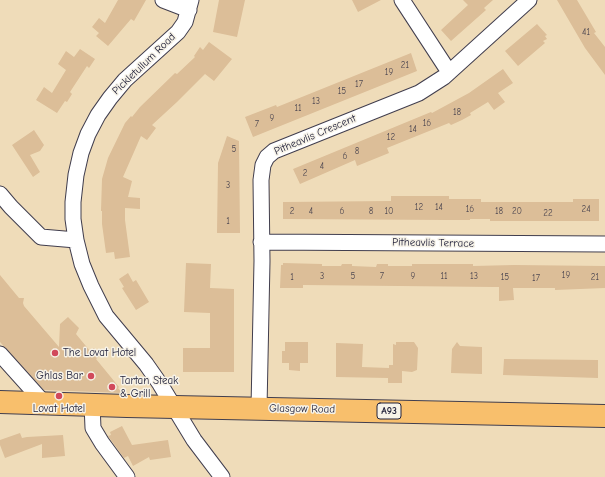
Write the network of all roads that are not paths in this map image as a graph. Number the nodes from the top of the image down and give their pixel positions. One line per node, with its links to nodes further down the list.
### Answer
1 (163, 0): 4 (street)
2 (402, 0): 5 (street)
3 (530, 0): 5 (street, Pitheavlis Crescent)
4 (190, 5): 7 (street, Pickletullum Road)
5 (449, 72): 8 (street, Pitheavlis Crescent)
6 (0, 194): 7 (street)
7 (76, 240): 14 (street, Pickletullum Road)
8 (261, 242): 9 (street, Pitheavlis Terrace); 15 (street, Pitheavlis Crescent)
9 (605, 244)
10 (0, 354): 12 (street)
11 (0, 402): 12 (main road, Glasgow Road / A93)
12 (44, 403): 13 (main road, Glasgow Road / A93)
13 (92, 404): 14 (main road, Glasgow Road / A93); 17 (street)
14 (172, 406): 15 (main road, Glasgow Road / A93); 18 (street, Pickletullum Road)
15 (259, 408): 16 (main road, Glasgow Road / A93)
16 (605, 416)
17 (128, 477)
18 (222, 477)

